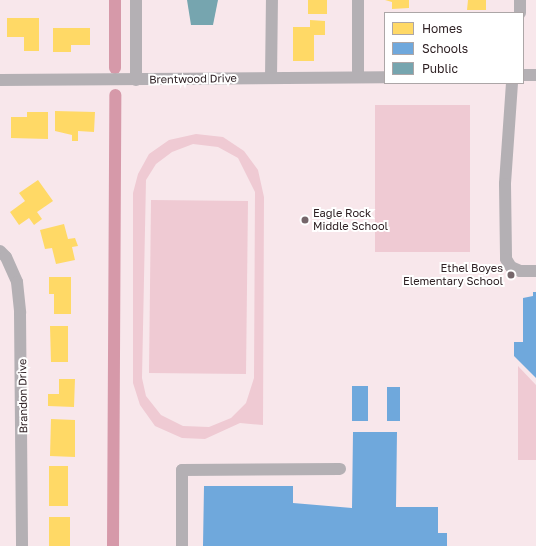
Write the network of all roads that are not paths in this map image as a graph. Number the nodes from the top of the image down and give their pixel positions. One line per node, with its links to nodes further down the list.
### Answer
1 (136, 0): 12 (street)
2 (272, 0): 10 (street)
3 (358, 0): 9 (street)
4 (520, 0): 5 (street)
5 (520, 12)
6 (384, 76): 9 (street, Brentwood Drive)
7 (524, 76): 8 (street)
8 (536, 76)
9 (358, 77): 10 (street, Brentwood Drive)
10 (271, 78): 12 (street, Brentwood Drive)
11 (0, 80): 12 (street, Brentwood Drive)
12 (136, 80)
13 (512, 84): 15 (street)
14 (0, 251): 17 (street, Brandon Drive)
15 (536, 271)
16 (340, 469): 18 (street)
17 (22, 546)
18 (182, 546)

